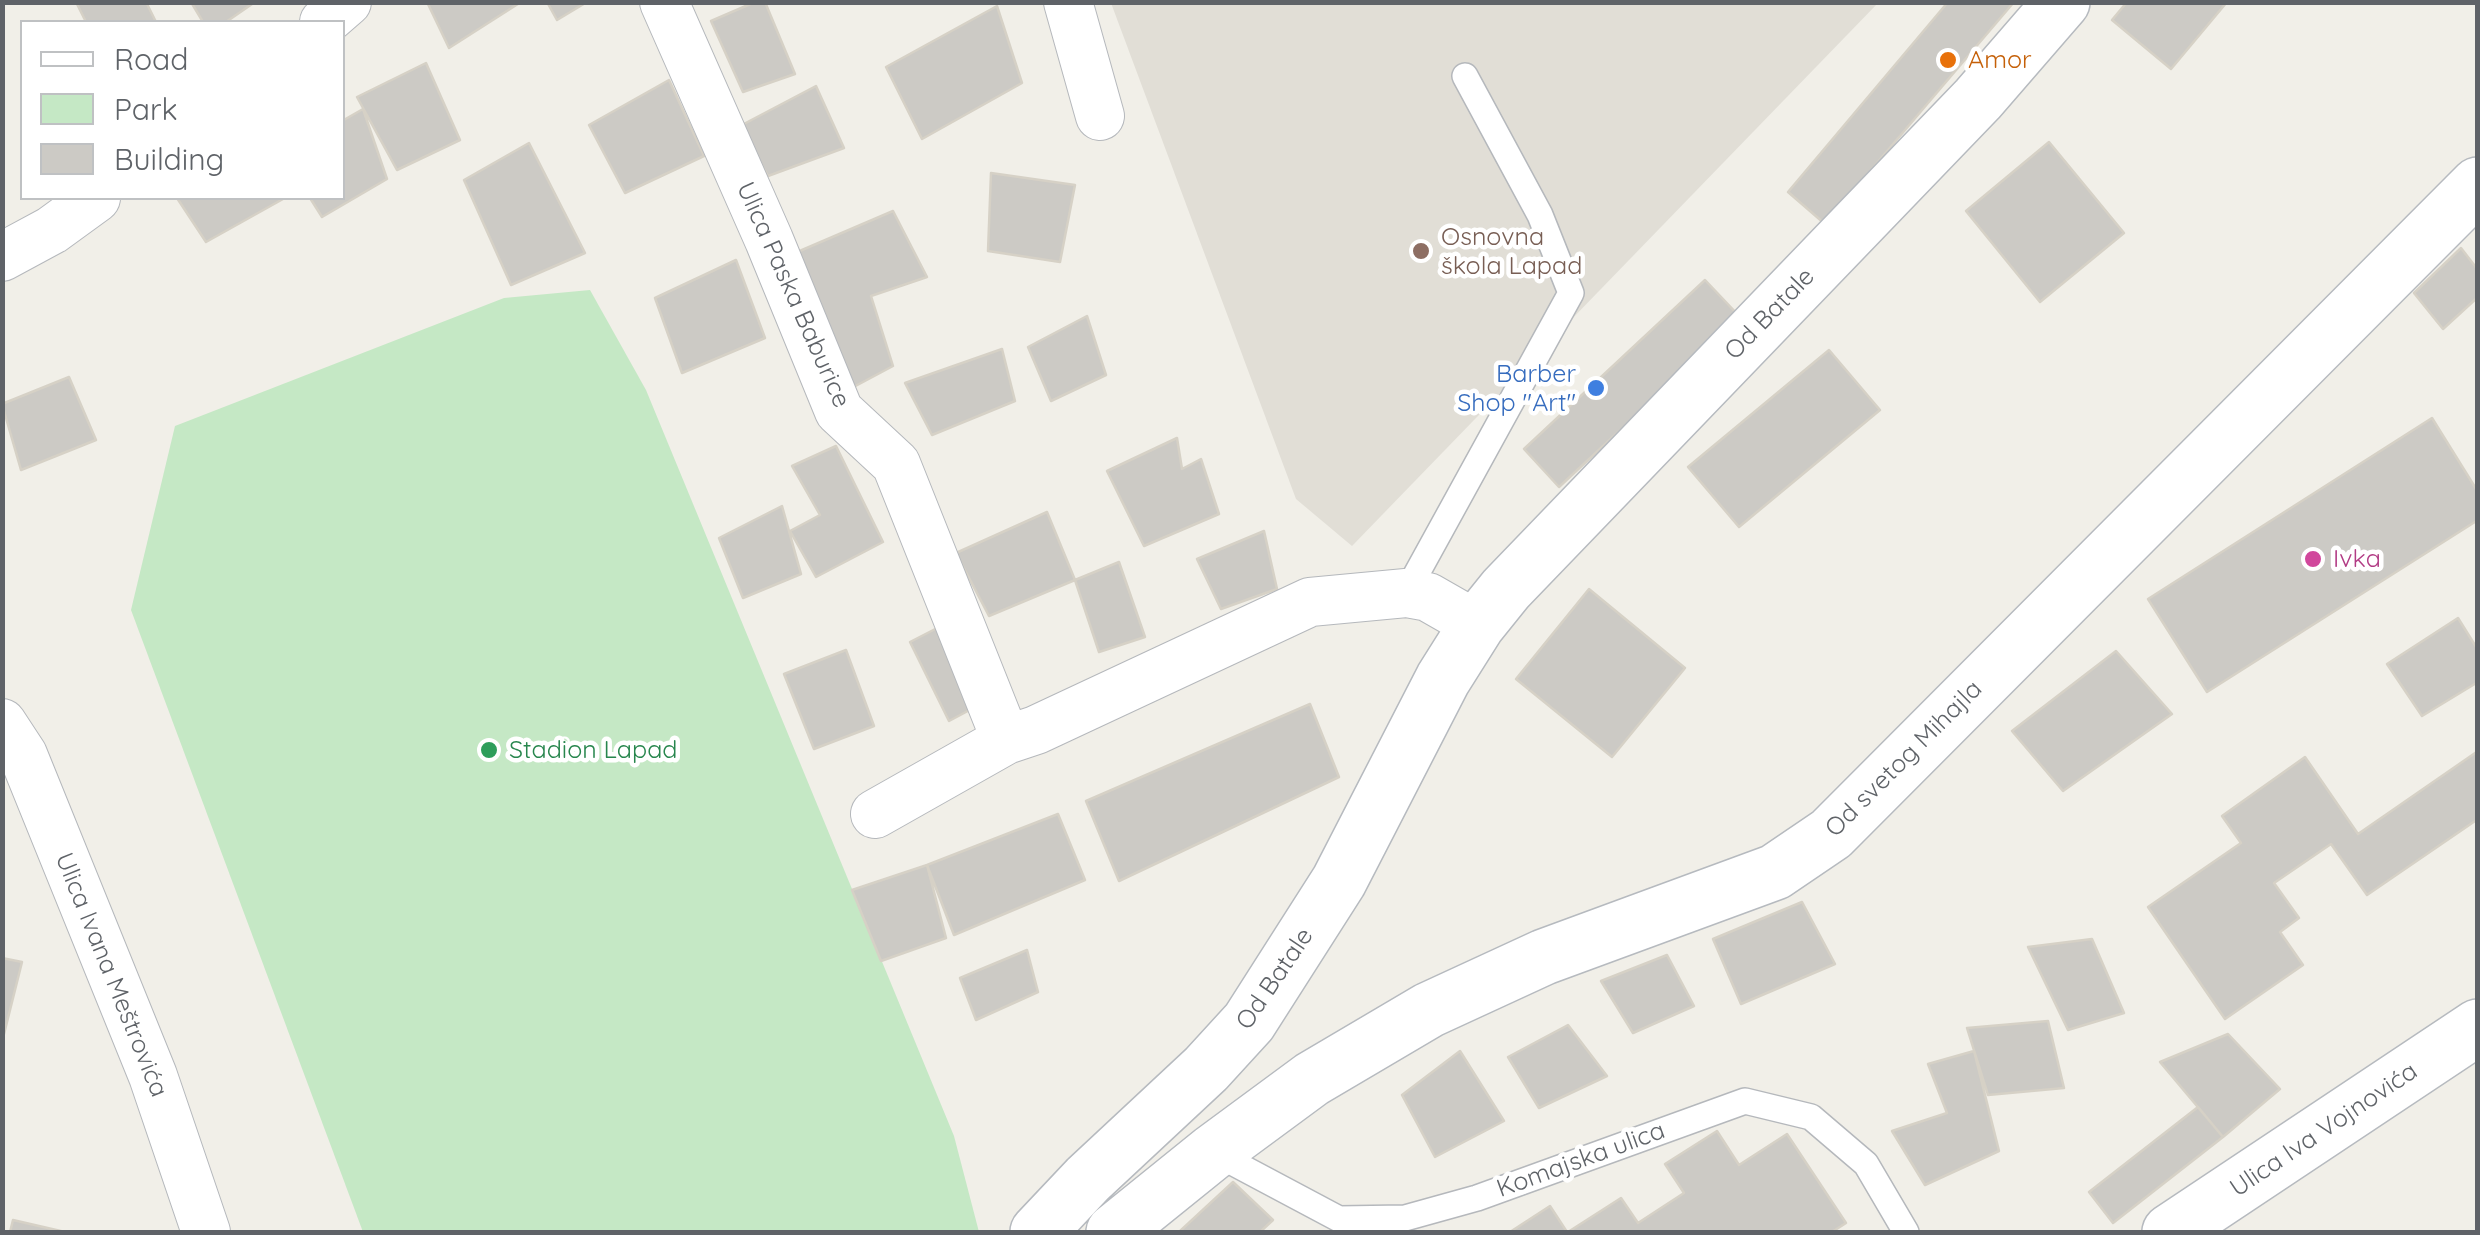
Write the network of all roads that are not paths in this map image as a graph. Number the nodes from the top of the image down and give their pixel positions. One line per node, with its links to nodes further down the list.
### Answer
1 (347, 2): 5 (street)
2 (664, 2): 14 (street, Ulica Paska Baburice)
3 (1068, 2): 7 (street)
4 (2062, 2): 12 (main road, Od Batale)
5 (326, 20)
6 (1465, 76): 11 (lane)
7 (1100, 116)
8 (2474, 198): 17 (main road, Od svetog Mihajla)
9 (93, 200): 10 (street)
10 (2, 256)
11 (1406, 593): 12 (street); 14 (street)
12 (1477, 624): 19 (main road, Od Batale)
13 (2, 723): 18 (street, Ulica Ivana Meštrovića)
14 (1006, 740): 15 (street)
15 (874, 814)
16 (2478, 1027): 22 (main road, Ulica Iva Vojnovića)
17 (1213, 1152): 20 (main road, Od svetog Mihajla); 21 (lane, Komajska ulica)
18 (206, 1232)
19 (1038, 1232)
20 (1114, 1232)
21 (1906, 1232)
22 (2170, 1232)

